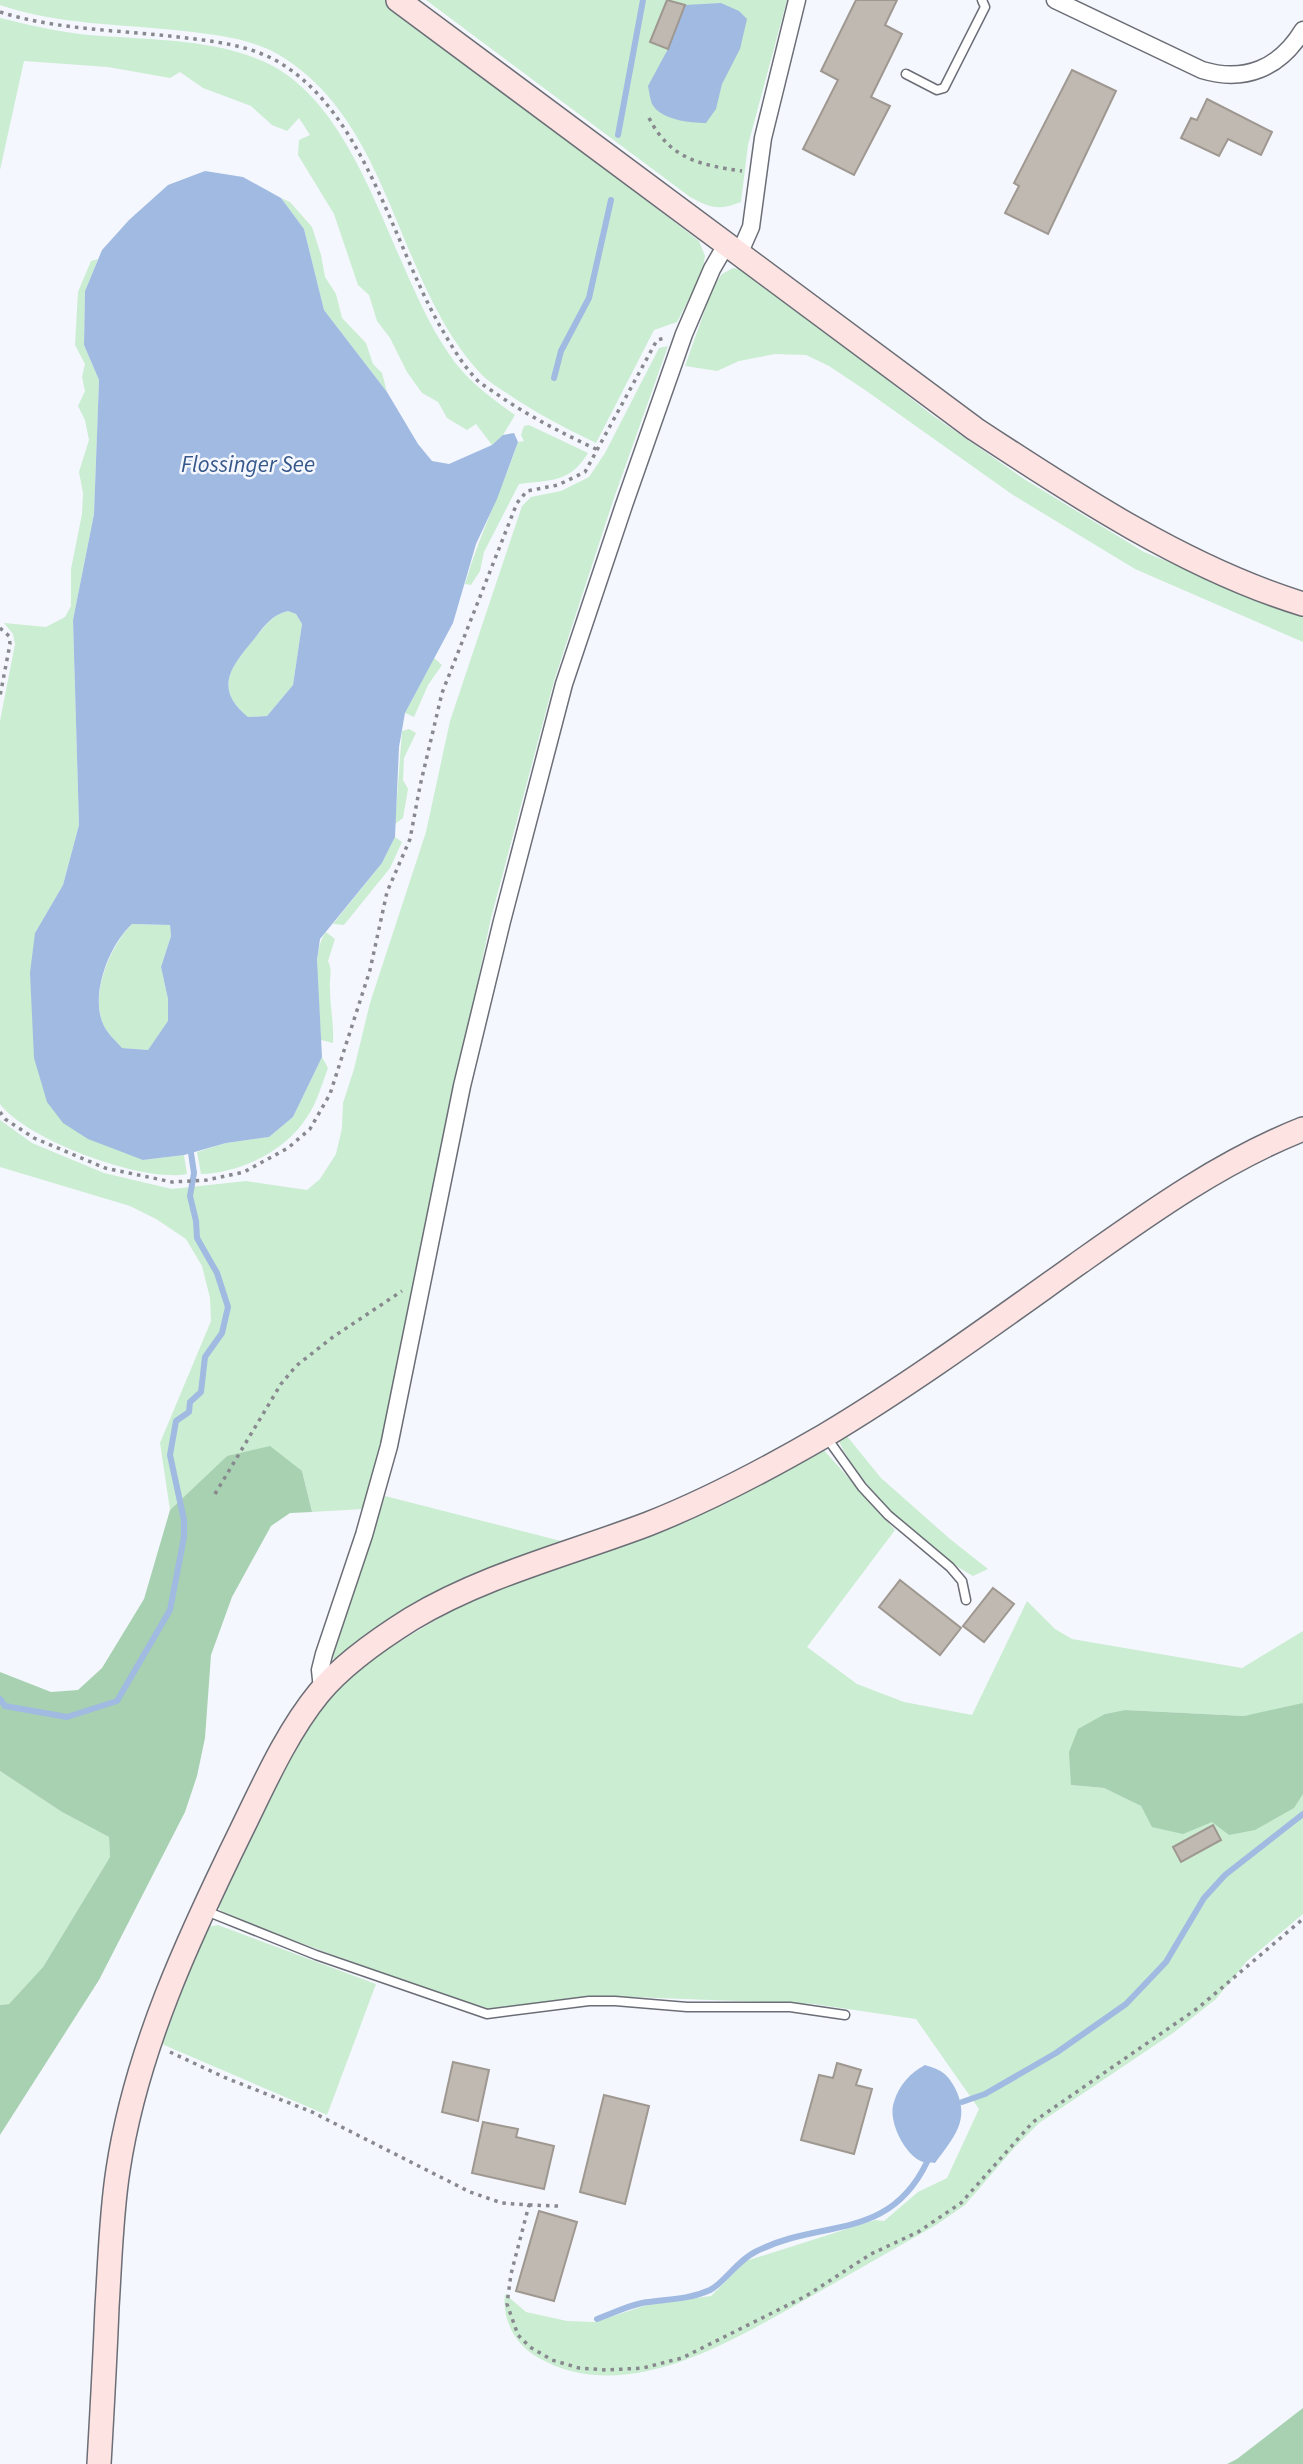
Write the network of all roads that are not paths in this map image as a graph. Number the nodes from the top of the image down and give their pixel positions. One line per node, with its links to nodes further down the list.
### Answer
1 (398, 0): 7 (main road)
2 (797, 0): 7 (street)
3 (982, 0): 6 (lane)
4 (1055, 0): 5 (street)
5 (1303, 30)
6 (906, 74)
7 (733, 247): 8 (main road); 12 (street)
8 (1303, 604)
9 (1303, 1129): 10 (main road)
10 (825, 1435): 11 (lane); 12 (main road)
11 (966, 1600)
12 (322, 1689): 13 (main road)
13 (204, 1910): 14 (lane); 15 (main road)
14 (845, 2015)
15 (99, 2464)

